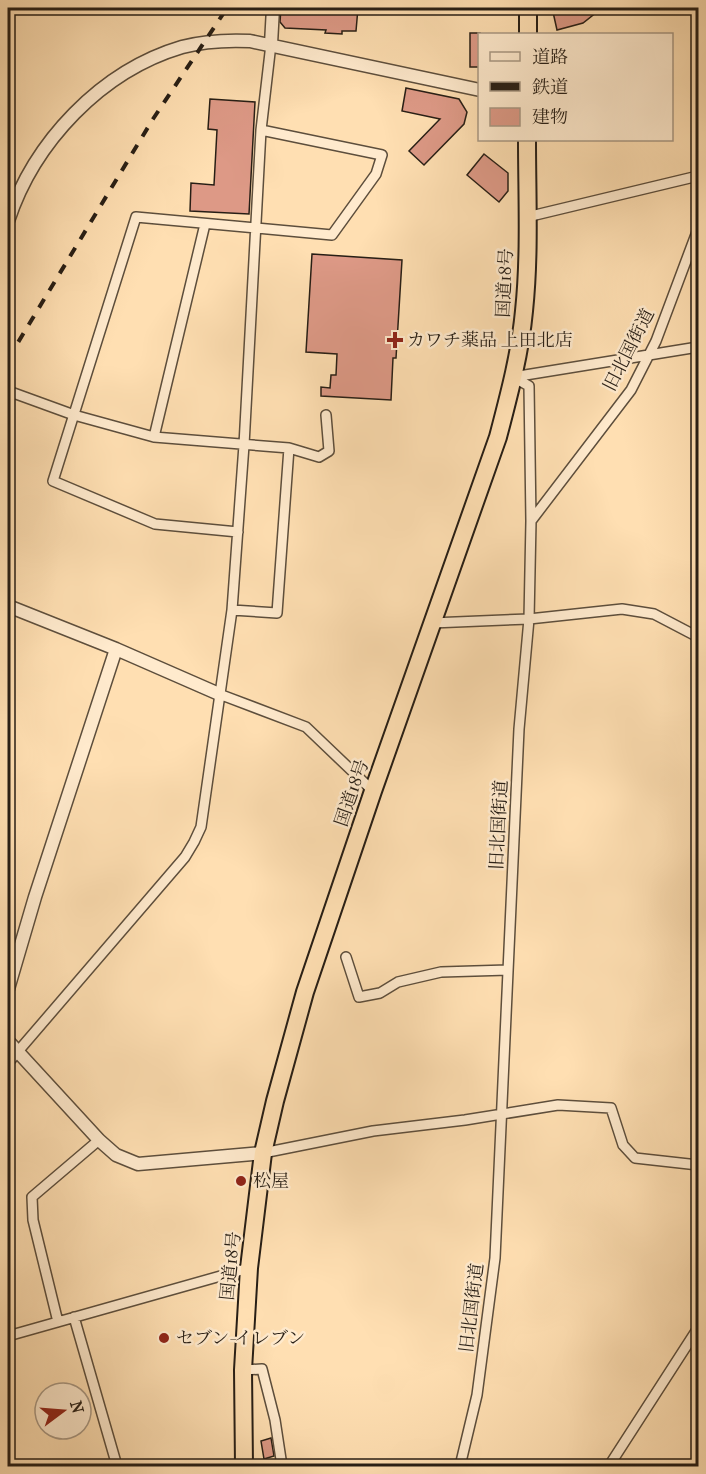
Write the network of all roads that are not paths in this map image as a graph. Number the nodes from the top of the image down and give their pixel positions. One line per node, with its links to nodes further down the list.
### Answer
1 (273, 8): 6 (street)
2 (528, 8): 5 (highway)
3 (696, 8): 4 (street)
4 (699, 29)
5 (528, 33)
6 (271, 44): 7 (street); 8 (street); 12 (street)
7 (478, 90)
8 (261, 129): 14 (street); 14 (street)
9 (527, 141): 11 (highway, 国道18号)
10 (699, 176): 11 (street)
11 (527, 217): 18 (highway, 国道18号)
12 (8, 221)
13 (205, 224): 14 (street); 20 (street); 22 (street)
14 (255, 228): 23 (street)
15 (699, 229): 17 (street, 旧北国街道)
16 (699, 347): 17 (street)
17 (648, 354): 18 (street); 25 (street, 旧北国街道)
18 (513, 377): 25 (street); 30 (highway, 国道18号)
19 (8, 391): 20 (street)
20 (74, 415): 22 (street); 26 (street)
21 (326, 415): 24 (street)
22 (154, 437): 23 (street)
23 (244, 445): 24 (street); 26 (street)
24 (289, 448): 28 (street)
25 (531, 521): 29 (street, 旧北国街道)
26 (238, 532): 28 (street)
27 (9, 610): 32 (street)
28 (232, 610): 33 (street)
29 (529, 619): 30 (street); 31 (street); 36 (street, 旧北国街道)
30 (432, 623): 34 (highway, 国道18号)
31 (699, 638)
32 (116, 649): 33 (street); 37 (street)
33 (219, 694): 34 (street); 39 (street)
34 (373, 791): 43 (highway, 国道18号)
35 (346, 957): 36 (street)
36 (508, 970): 41 (street, 旧北国街道)
37 (8, 989)
38 (8, 1041): 39 (street)
39 (18, 1051): 40 (street); 42 (street)
40 (8, 1063)
41 (501, 1114): 43 (street); 44 (street); 54 (street, 旧北国街道)
42 (99, 1140): 43 (street); 47 (street)
43 (263, 1153): 45 (highway, 国道18号)
44 (699, 1165)
45 (249, 1268): 46 (street); 50 (highway, 国道18号)
46 (74, 1317): 47 (street); 51 (street)
47 (58, 1322): 49 (street)
48 (699, 1328): 55 (street)
49 (8, 1336)
50 (243, 1370): 52 (highway, 国道18号); 53 (street)
51 (117, 1467)
52 (244, 1467)
53 (282, 1467)
54 (460, 1467)
55 (609, 1467)

